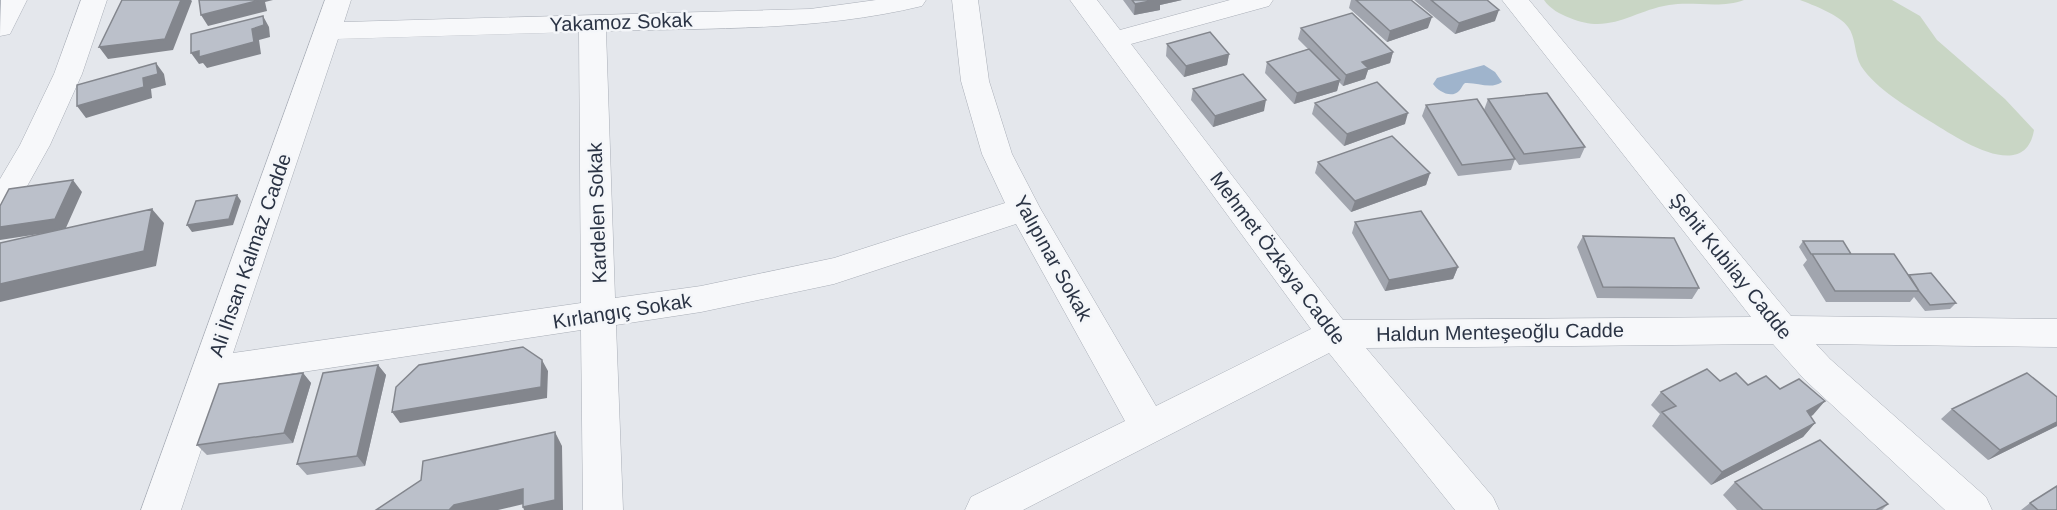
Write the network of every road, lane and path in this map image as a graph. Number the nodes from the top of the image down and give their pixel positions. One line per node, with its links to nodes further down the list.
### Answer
1 (14, 0): 10 (street)
2 (94, 0): 13 (street)
3 (338, 0): 11 (street, Ali İhsan Kalmaz Cadde)
4 (913, 0): 9 (street, Yakamoz Sokak)
5 (965, 0): 14 (street, Yalıpınar Sokak)
6 (1083, 0): 12 (street, Mehmet Özkaya Cadde)
7 (1260, 0): 12 (street)
8 (1515, 0): 16 (street, Şehit Kubilay Cadde)
9 (592, 23): 11 (street, Yakamoz Sokak); 15 (street, Kardelen Sokak)
10 (0, 28)
11 (327, 31): 19 (street, Ali İhsan Kalmaz Cadde)
12 (1114, 40): 17 (street, Mehmet Özkaya Cadde)
13 (0, 206)
14 (1024, 209): 15 (street, Kırlangıç Sokak); 20 (street, Yalıpınar Sokak)
15 (600, 315): 19 (street, Kırlangıç Sokak); 22 (street, Kardelen Sokak)
16 (1782, 330): 17 (street, Haldun Menteşeoğlu Cadde); 18 (street, Haldun Menteşeoğlu Cadde); 25 (street, Şehit Kubilay Cadde)
17 (1334, 334): 20 (street, Haldun Menteşeoğlu Cadde); 24 (street, Mehmet Özkaya Cadde)
18 (2051, 339)
19 (210, 370): 21 (street, Ali İhsan Kalmaz Cadde)
20 (1148, 427): 23 (street, Haldun Menteşeoğlu Cadde)
21 (161, 510)
22 (603, 510)
23 (985, 510)
24 (1479, 510)
25 (1971, 510)

